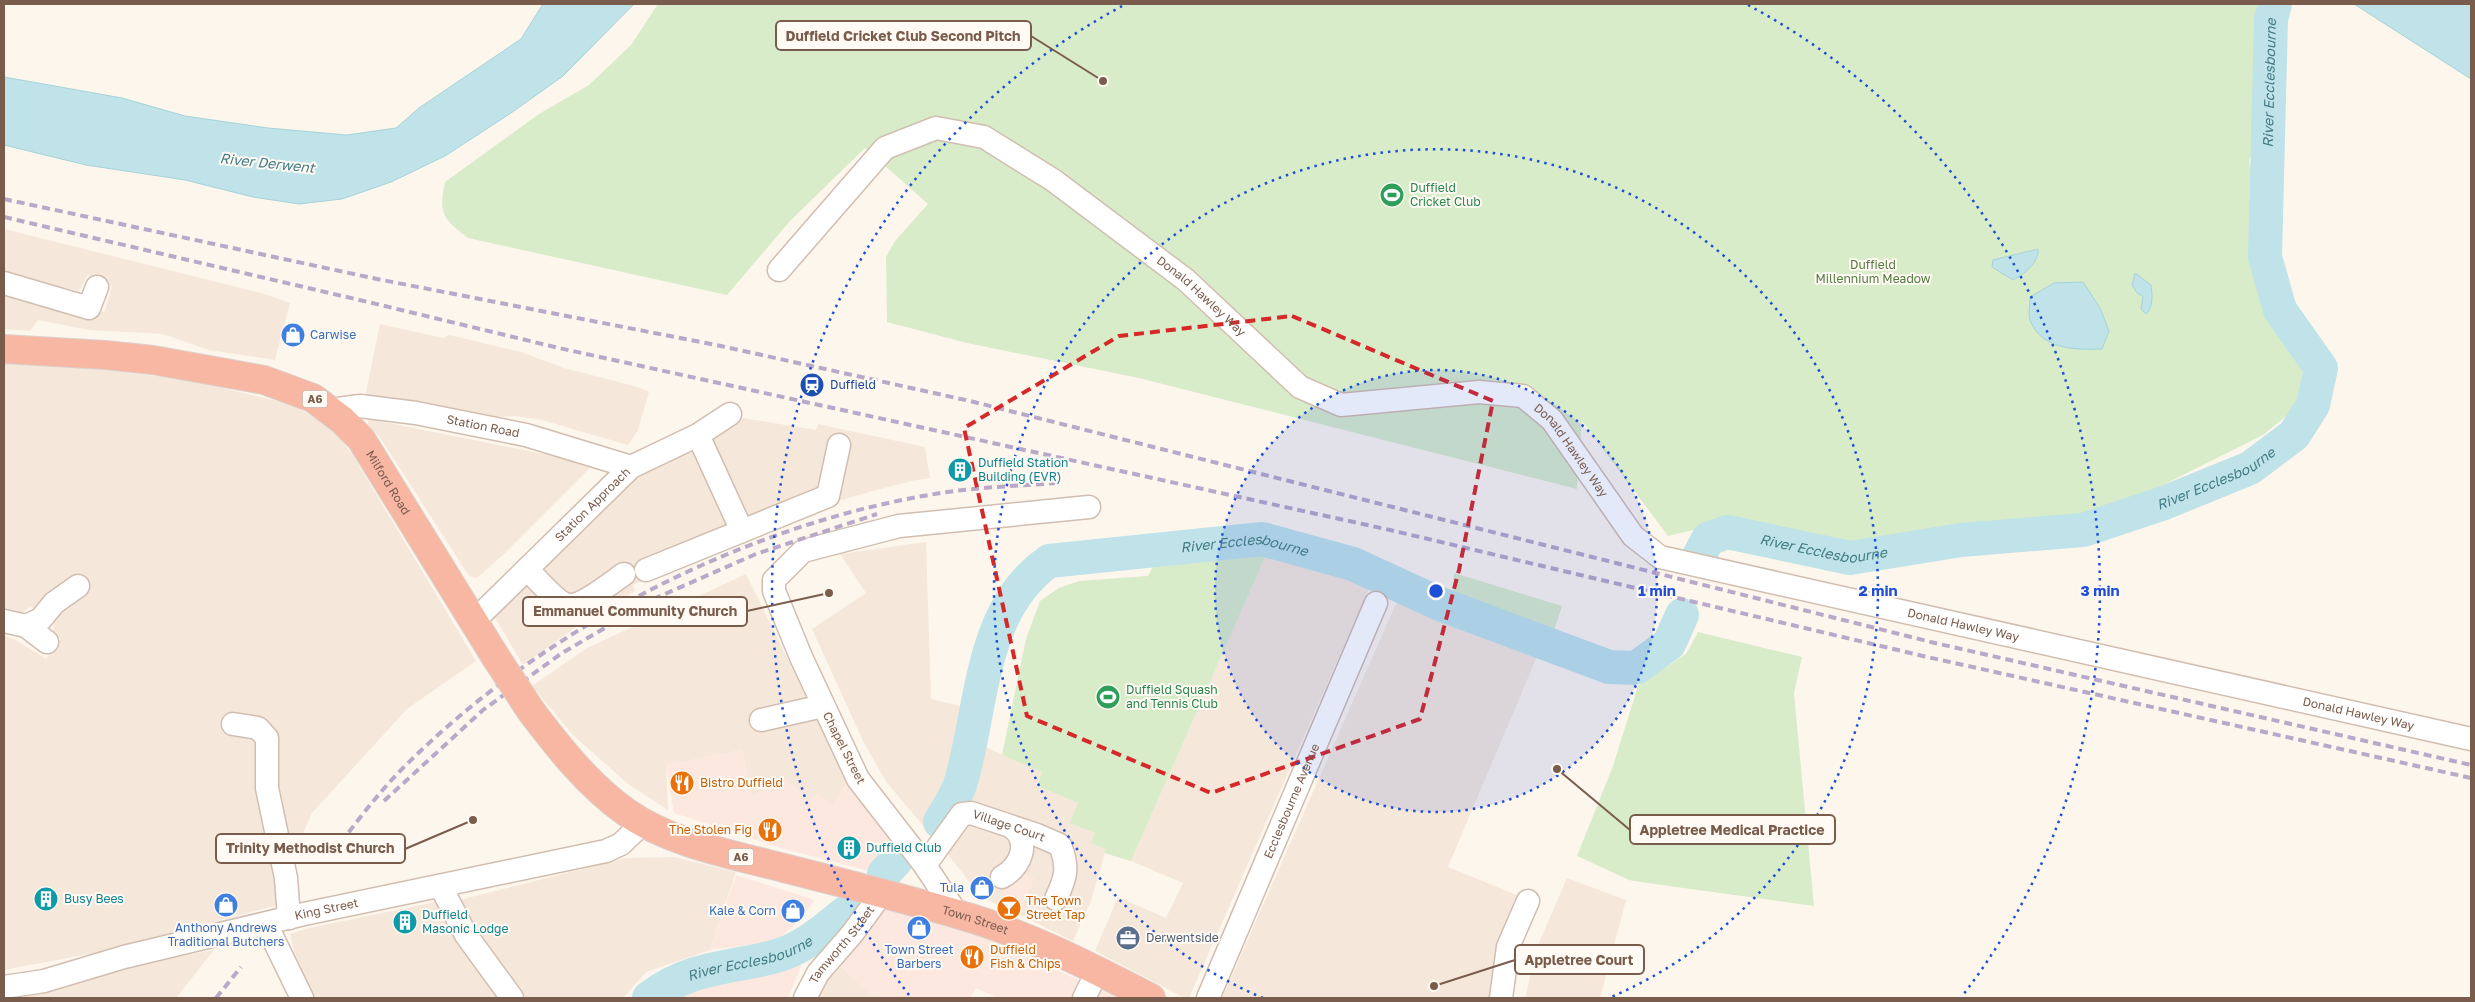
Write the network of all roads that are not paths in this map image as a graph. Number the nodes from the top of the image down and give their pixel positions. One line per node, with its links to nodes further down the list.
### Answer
1 (778, 270): 24 (street, Donald Hawley Way)
2 (4, 283): 3 (street)
3 (97, 287)
4 (4, 349): 5 (highway, Milford Road / A6)
5 (331, 410): 9 (street, Station Road); 18 (highway, Milford Road / A6)
6 (730, 414): 7 (street, Station Approach)
7 (698, 435): 9 (street, Station Approach); 11 (street)
8 (839, 445): 11 (street)
9 (631, 467): 12 (street, Station Approach)
10 (1088, 507): 21 (street, Chapel Street)
11 (742, 531): 13 (street)
12 (527, 569): 14 (street); 18 (street, Station Approach)
13 (646, 570)
14 (624, 574)
15 (78, 586): 19 (street)
16 (1376, 603): 43 (street, Ecclesbourne Avenue)
17 (4, 620): 19 (street)
18 (474, 621): 25 (highway, Milford Road / A6, bridge)
19 (33, 623): 20 (street)
20 (47, 642)
21 (823, 706): 22 (street); 27 (street, Chapel Street)
22 (761, 720)
23 (233, 724): 34 (street)
24 (2471, 739)
25 (644, 822): 29 (street, King Street); 30 (highway, A6)
26 (1013, 828): 27 (street, Village Court); 28 (street); 31 (street, Village Court)
27 (925, 864): 33 (street, Chapel Street)
28 (1002, 877)
29 (441, 887): 34 (street, King Street); 39 (street)
30 (879, 893): 33 (highway, Town Street / A6); 40 (street, Tamworth Street)
31 (1056, 899)
32 (1528, 901): 44 (street)
33 (957, 914): 36 (highway, Town Street / A6)
34 (288, 918): 35 (street, King Street)
35 (266, 924): 37 (street, King Street); 38 (street)
36 (1096, 972): 41 (street); 42 (highway, Town Street / A6)
37 (4, 988)
38 (302, 998)
39 (512, 998)
40 (805, 998)
41 (1084, 998)
42 (1151, 998)
43 (1208, 998)
44 (1501, 998)

